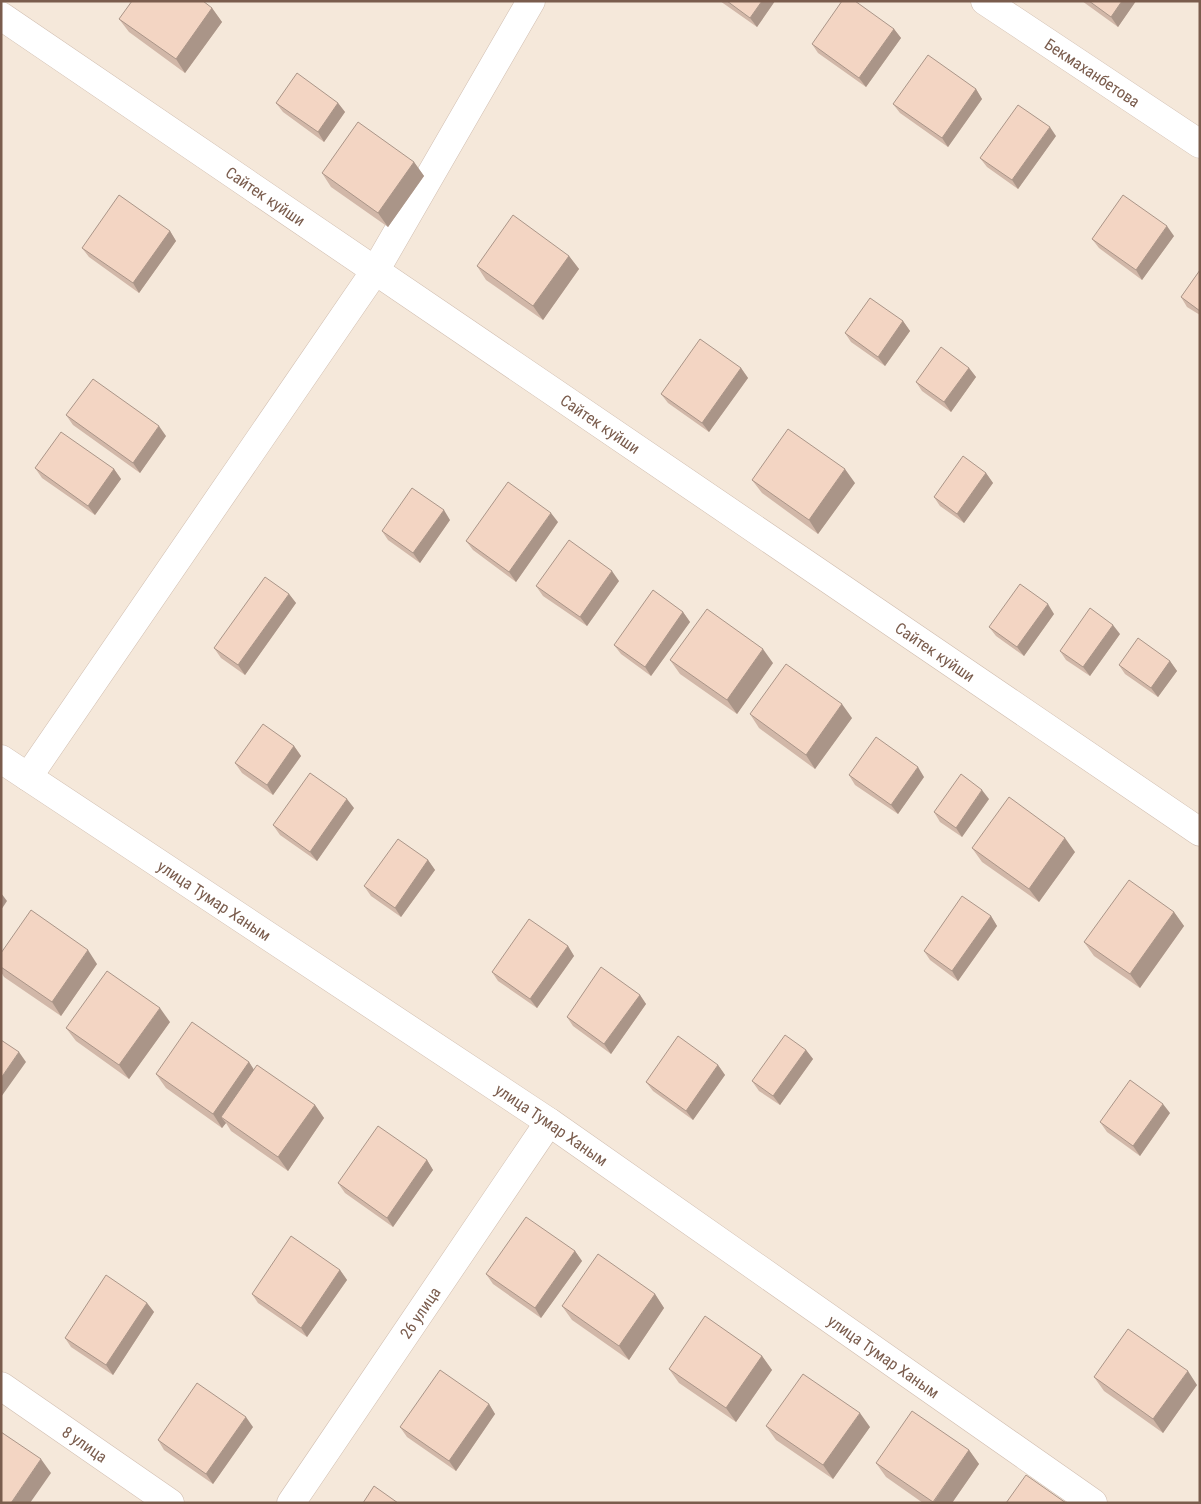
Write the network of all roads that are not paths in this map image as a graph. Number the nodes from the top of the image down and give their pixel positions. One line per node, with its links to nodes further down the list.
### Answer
1 (532, 1): 5 (street)
2 (985, 1): 4 (street, Бекмаханбетова)
3 (1, 16): 5 (street, Сайтек куйши)
4 (1200, 144)
5 (375, 271): 7 (street); 8 (street, Сайтек куйши)
6 (1, 759): 7 (street, улица Тумар Ханым)
7 (28, 777): 9 (street, улица Тумар Ханым)
8 (1200, 832)
9 (548, 1122): 12 (street, 26 улица); 13 (street, улица Тумар Ханым)
10 (1, 1386): 11 (street, 8 улица)
11 (170, 1503)
12 (291, 1503)
13 (1093, 1503)

